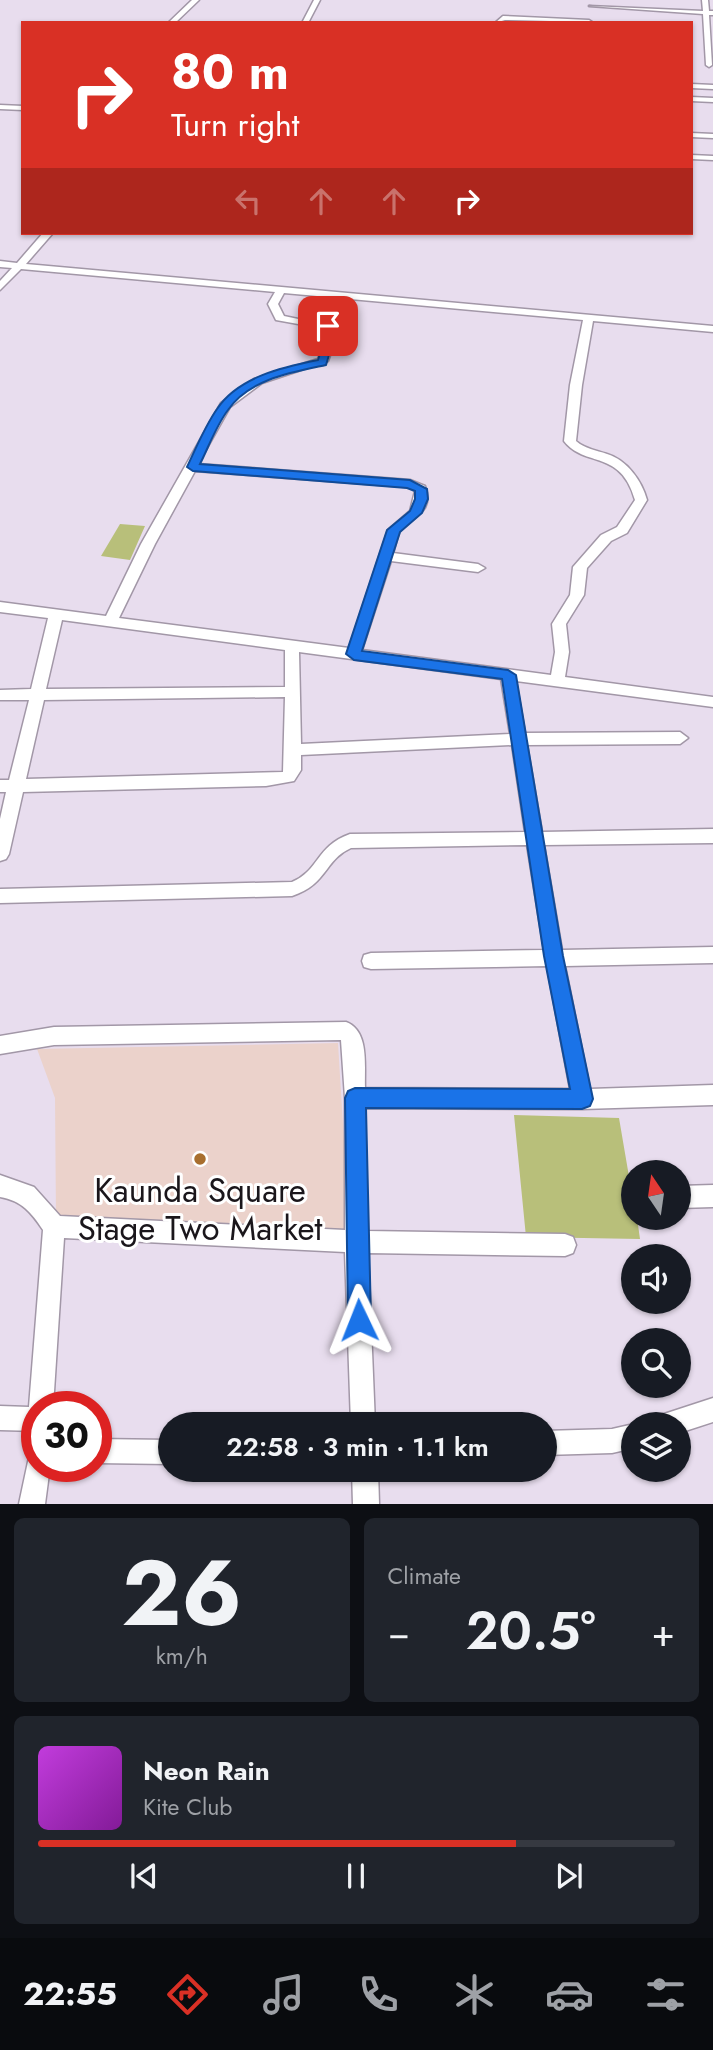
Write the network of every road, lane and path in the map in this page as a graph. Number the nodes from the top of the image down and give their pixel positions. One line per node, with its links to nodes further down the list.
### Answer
1 (196, 0): 10 (street)
2 (317, 0): 11 (street)
3 (629, 0): 8 (street)
4 (668, 0): 7 (street)
5 (705, 0): 9 (street)
6 (592, 3): 8 (street); 14 (street)
7 (667, 10): 8 (street); 9 (street); 15 (street)
8 (628, 12)
9 (710, 13): 16 (street)
10 (173, 21)
11 (306, 21)
12 (500, 21): 13 (street)
13 (568, 21)
14 (589, 21)
15 (667, 21)
16 (707, 39): 18 (street)
17 (700, 64): 18 (street)
18 (711, 65)
19 (693, 86): 20 (street)
20 (713, 87)
21 (693, 99): 22 (street)
22 (713, 100)
23 (0, 107): 24 (street)
24 (21, 108)
25 (693, 135): 26 (street)
26 (713, 136)
27 (693, 157): 28 (street)
28 (713, 158)
29 (46, 235): 31 (street)
30 (0, 264): 31 (street)
31 (19, 266): 32 (street); 33 (street)
32 (0, 287)
33 (281, 289): 34 (street); 36 (street)
34 (588, 318): 35 (street); 45 (street)
35 (713, 329)
36 (193, 467): 37 (street); 41 (street)
37 (386, 556): 38 (street); 43 (street)
38 (478, 568)
39 (0, 607): 40 (street)
40 (56, 615): 41 (street); 47 (street)
41 (110, 622): 42 (street)
42 (292, 646): 43 (street); 46 (street)
43 (354, 654): 44 (street)
44 (508, 675): 45 (street); 51 (street)
45 (557, 681): 49 (street)
46 (292, 692): 47 (street); 52 (street)
47 (39, 694): 48 (street); 53 (street)
48 (0, 695)
49 (713, 702)
50 (680, 738): 51 (street)
51 (519, 739): 52 (street); 55 (street)
52 (293, 750): 53 (street)
53 (8, 786): 56 (street)
54 (713, 836): 55 (street)
55 (535, 837): 57 (street); 59 (street)
56 (0, 854)
57 (0, 896)
58 (713, 955): 59 (street)
59 (554, 956): 60 (street); 64 (street)
60 (371, 961)
61 (0, 1045): 63 (street)
62 (713, 1095): 64 (street)
63 (355, 1098): 64 (street); 69 (street)
64 (582, 1099)
65 (0, 1186): 68 (street)
66 (691, 1196): 67 (street)
67 (713, 1196)
68 (54, 1227): 69 (street); 71 (street)
69 (356, 1242): 70 (street); 73 (street)
70 (565, 1245)
71 (42, 1391)
72 (713, 1410): 74 (street)
73 (363, 1412)
74 (691, 1417)
75 (0, 1419): 76 (street)
76 (21, 1419)
77 (621, 1439): 78 (street)
78 (557, 1443)
79 (112, 1451): 80 (street)
80 (158, 1452)
81 (35, 1482): 83 (street)
82 (365, 1482): 84 (street)
83 (32, 1504)
84 (366, 1504)

